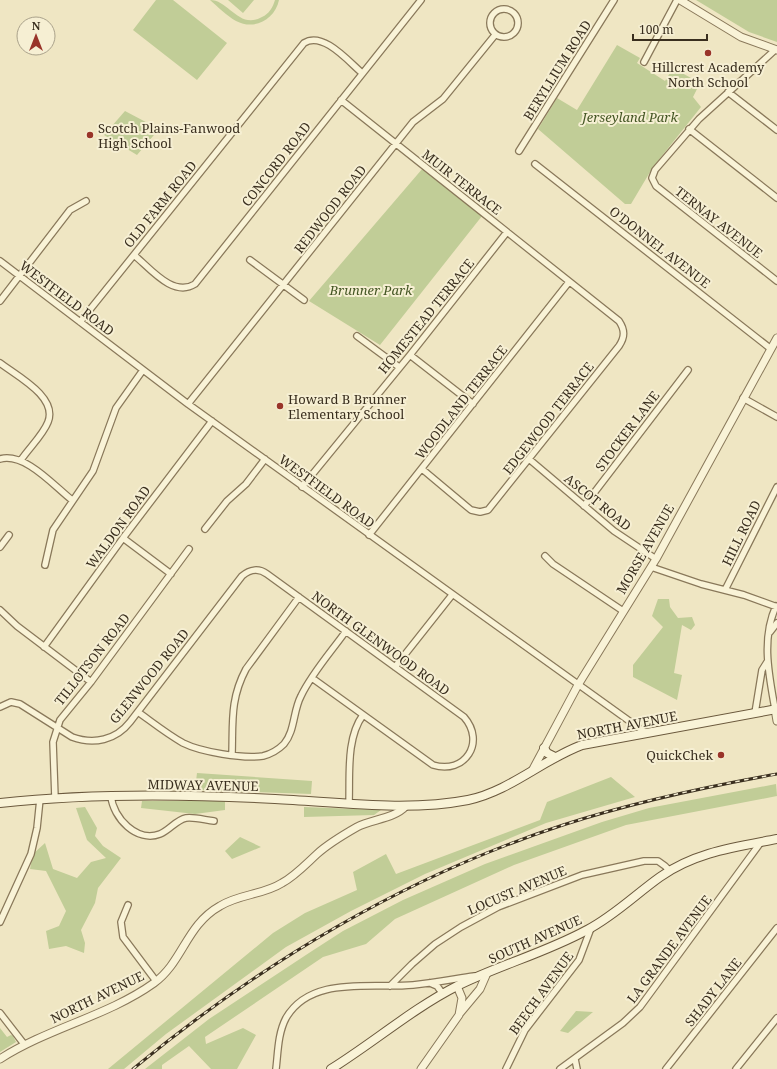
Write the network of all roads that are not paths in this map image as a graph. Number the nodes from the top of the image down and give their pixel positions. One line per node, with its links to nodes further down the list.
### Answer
1 (421, 0): 7 (street, CONCORD ROAD)
2 (614, 0): 13 (street, BERYLLIUM ROAD)
3 (678, 0): 5 (street); 6 (street)
4 (495, 35): 4 (street); 12 (street, REDWOOD ROAD)
5 (776, 50): 8 (street)
6 (644, 62)
7 (362, 74): 9 (street, CONCORD ROAD); 18 (street, OLD FARM ROAD)
8 (728, 92): 10 (street); 11 (street)
9 (341, 100): 12 (street, MUIR TERRACE); 18 (street, CONCORD ROAD)
10 (689, 129): 15 (street); 22 (street, TERNAY AVENUE)
11 (777, 130)
12 (396, 144): 17 (street, MUIR TERRACE); 24 (street, REDWOOD ROAD)
13 (519, 151)
14 (534, 164): 30 (street, O'DONNEL AVENUE)
15 (777, 198)
16 (86, 202): 21 (street)
17 (507, 232): 23 (street, MUIR TERRACE); 31 (street, HOMESTEAD TERRACE)
18 (134, 255): 27 (street, OLD FARM ROAD)
19 (250, 260): 24 (street)
20 (0, 261): 21 (street, WESTFIELD ROAD)
21 (19, 275): 25 (street); 27 (street, WESTFIELD ROAD)
22 (777, 281)
23 (569, 282): 38 (street, WOODLAND TERRACE); 42 (street, EDGEWOOD TERRACE)
24 (285, 284): 26 (street); 37 (street, REDWOOD ROAD)
25 (0, 300)
26 (304, 300)
27 (80, 322): 34 (street, WESTFIELD ROAD)
28 (357, 336): 33 (street)
29 (777, 338): 30 (street, MORSE AVENUE)
30 (771, 349): 36 (street, MORSE AVENUE)
31 (410, 355): 33 (street, HOMESTEAD TERRACE); 38 (street)
32 (0, 363): 43 (street)
33 (399, 367): 46 (street, HOMESTEAD TERRACE)
34 (143, 370): 37 (street, WESTFIELD ROAD); 48 (street)
35 (688, 370): 49 (street, STOCKER LANE)
36 (743, 398): 39 (street); 57 (street, MORSE AVENUE)
37 (188, 404): 40 (street, WESTFIELD ROAD)
38 (473, 404): 45 (street, WOODLAND TERRACE)
39 (777, 417)
40 (212, 422): 44 (street, WESTFIELD ROAD); 53 (street, WALDON ROAD)
41 (0, 458): 43 (street)
42 (529, 459): 45 (street, EDGEWOOD TERRACE); 49 (street, ASCOT ROAD)
43 (21, 460): 48 (street)
44 (264, 460): 46 (street, WESTFIELD ROAD); 50 (street)
45 (422, 469): 52 (street, WOODLAND TERRACE)
46 (302, 487): 52 (street, WESTFIELD ROAD)
47 (777, 487): 62 (street, HILL ROAD)
48 (72, 500): 58 (street)
49 (584, 506): 57 (street, ASCOT ROAD)
50 (205, 529)
51 (9, 535): 54 (street)
52 (369, 535): 63 (street, WESTFIELD ROAD)
53 (123, 538): 61 (street); 71 (street, WALDON ROAD)
54 (0, 547)
55 (190, 549): 61 (street, TILLOTSON ROAD)
56 (545, 556): 67 (street)
57 (656, 559): 59 (street, MORSE AVENUE)
58 (45, 565)
59 (651, 567): 62 (street); 67 (street, MORSE AVENUE)
60 (250, 570): 64 (street, NORTH GLENWOOD ROAD); 79 (street, GLENWOOD ROAD)
61 (171, 574): 75 (street, TILLOTSON ROAD)
62 (725, 590): 65 (street)
63 (452, 594): 73 (street); 76 (street, WESTFIELD ROAD)
64 (299, 597): 69 (street, NORTH GLENWOOD ROAD); 86 (street)
65 (776, 606): 70 (street)
66 (0, 610): 71 (street)
67 (623, 611): 76 (street, MORSE AVENUE)
68 (777, 623): 70 (street)
69 (346, 632): 73 (street, NORTH GLENWOOD ROAD); 74 (street)
70 (770, 632): 72 (street)
71 (44, 647): 75 (street)
72 (767, 662): 78 (street); 80 (street)
73 (395, 667): 81 (street, NORTH GLENWOOD ROAD)
74 (312, 678): 81 (street); 86 (street)
75 (90, 682): 83 (street, TILLOTSON ROAD)
76 (578, 685): 84 (street, WESTFIELD ROAD); 85 (street, MORSE AVENUE)
77 (0, 707): 83 (street, GLENWOOD ROAD)
78 (776, 709): 80 (main road, NORTH AVENUE); 82 (street)
79 (138, 712): 83 (street, GLENWOOD ROAD); 86 (street)
80 (755, 713): 84 (main road, NORTH AVENUE)
81 (363, 714): 93 (street)
82 (777, 721)
83 (56, 727): 90 (street, TILLOTSON ROAD)
84 (646, 733): 87 (main road, NORTH AVENUE)
85 (544, 748): 87 (main road); 88 (street, MORSE AVENUE)
86 (232, 754)
87 (555, 757): 88 (main road, NORTH AVENUE)
88 (532, 771): 94 (main road, NORTH AVENUE)
89 (111, 796): 90 (main road, MIDWAY AVENUE); 93 (main road, MIDWAY AVENUE); 95 (street)
90 (55, 798): 91 (main road, MIDWAY AVENUE)
91 (40, 799): 92 (main road, MIDWAY AVENUE); 100 (street)
92 (0, 803)
93 (348, 803): 94 (main road, MIDWAY AVENUE)
94 (406, 806): 104 (street, NORTH AVENUE)
95 (214, 821)
96 (777, 839): 97 (main road, SOUTH AVENUE)
97 (761, 842): 98 (main road, SOUTH AVENUE); 114 (street, LA GRANDE AVENUE)
98 (670, 871): 101 (main road, SOUTH AVENUE); 106 (street, LOCUST AVENUE)
99 (128, 905): 104 (street)
100 (0, 922)
101 (591, 928): 103 (main road, SOUTH AVENUE); 118 (street, BEECH AVENUE)
102 (777, 928): 121 (street, SHADY LANE)
103 (487, 974): 105 (street); 107 (main road, SOUTH AVENUE); 110 (street)
104 (156, 981): 112 (street, NORTH AVENUE)
105 (430, 983): 106 (street); 108 (street)
106 (390, 986): 115 (street)
107 (457, 986): 108 (main road, SOUTH AVENUE); 110 (street)
108 (443, 994): 116 (main road, SOUTH AVENUE)
109 (0, 1013): 112 (street)
110 (459, 1015): 117 (street)
111 (777, 1018): 122 (street)
112 (24, 1044): 113 (street, NORTH AVENUE)
113 (0, 1059)
114 (575, 1059): 119 (street, LA GRANDE AVENUE); 120 (street)
115 (276, 1069)
116 (330, 1069)
117 (421, 1069)
118 (506, 1069)
119 (560, 1069)
120 (578, 1069)
121 (667, 1069)
122 (736, 1069)

